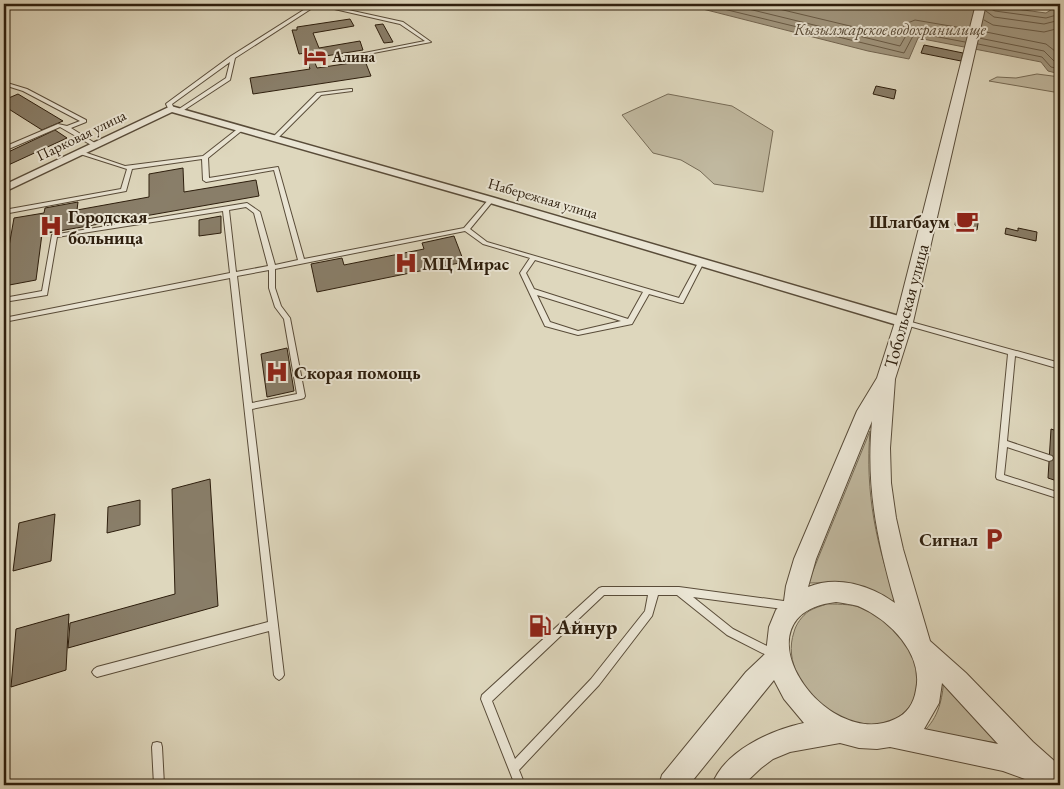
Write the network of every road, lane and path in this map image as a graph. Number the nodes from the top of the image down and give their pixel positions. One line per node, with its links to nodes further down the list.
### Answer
1 (316, 4): 3 (lane); 4 (lane)
2 (982, 4): 31 (street, Тобольская улица)
3 (233, 57): 7 (lane); 7 (lane)
4 (344, 58)
5 (4, 83): 8 (lane)
6 (350, 90): 10 (lane)
7 (175, 110): 9 (street, Набережная улица); 11 (street, Парковая улица)
8 (67, 128): 11 (lane); 12 (lane)
9 (242, 128): 10 (street, Набережная улица); 14 (lane)
10 (275, 138): 17 (street, Набережная улица)
11 (95, 145): 13 (street, Парковая улица)
12 (4, 149)
13 (80, 152): 15 (lane); 16 (street, Парковая улица)
14 (205, 157): 15 (lane); 22 (lane)
15 (130, 167): 19 (lane)
16 (4, 189)
17 (491, 200): 20 (lane); 23 (street, Набережная улица)
18 (226, 209): 24 (lane); 25 (lane); 28 (lane)
19 (4, 212)
20 (466, 230): 21 (lane); 22 (lane)
21 (533, 258): 26 (lane); 27 (lane)
22 (301, 260): 24 (lane)
23 (701, 262): 27 (lane); 31 (street, Набережная улица)
24 (272, 267): 25 (lane); 35 (lane)
25 (233, 276): 29 (lane); 35 (lane)
26 (532, 291): 30 (lane); 30 (lane)
27 (647, 291): 30 (lane)
28 (4, 300)
29 (4, 320)
30 (630, 322)
31 (904, 322): 32 (lane); 34 (street, Тобольская улица)
32 (1012, 352): 33 (lane); 36 (lane)
33 (1060, 366)
34 (886, 379): 41 (street); 43 (street)
35 (248, 407): 42 (lane)
36 (1004, 443): 37 (lane); 38 (lane)
37 (1049, 458)
38 (1060, 496)
39 (654, 591): 40 (lane); 50 (lane); 50 (lane)
40 (678, 591): 41 (lane); 44 (lane)
41 (794, 606): 43 (street); 44 (street)
42 (273, 625): 45 (lane); 46 (lane)
43 (920, 646): 48 (street); 51 (street)
44 (778, 657): 47 (street); 54 (street)
45 (97, 672)
46 (279, 675)
47 (841, 730): 48 (street); 55 (street)
48 (892, 734): 51 (street)
49 (157, 747): 52 (lane)
50 (513, 769): 53 (lane)
51 (1056, 779)
52 (159, 785)
53 (520, 785)
54 (672, 785)
55 (726, 785)

